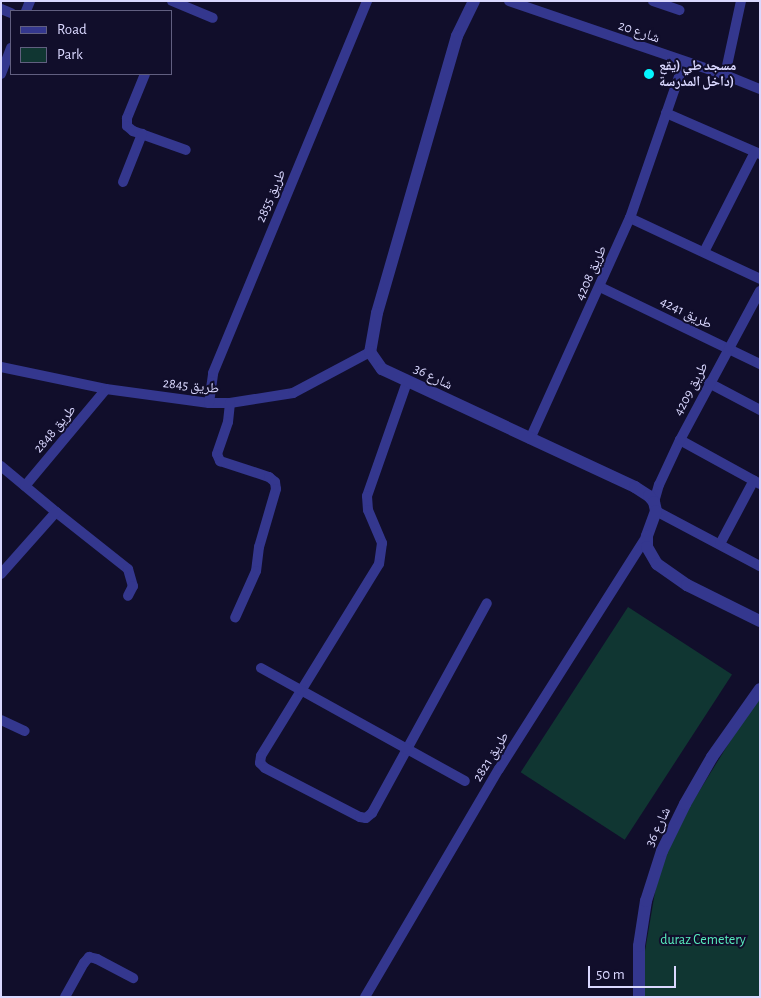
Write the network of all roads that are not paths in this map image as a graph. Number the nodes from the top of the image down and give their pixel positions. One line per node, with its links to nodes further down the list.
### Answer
1 (367, 1): 32 (street, طريق 2855)
2 (474, 1): 26 (street)
3 (509, 1): 10 (street, شارع 20)
4 (653, 1): 7 (street)
5 (741, 1): 13 (street)
6 (172, 4): 8 (street)
7 (679, 10)
8 (213, 18)
9 (10, 51): 11 (street)
10 (684, 62): 13 (street, شارع 20); 15 (street, طريق 4208)
11 (1, 74)
12 (144, 75): 16 (street)
13 (726, 75): 14 (street, شارع 20)
14 (760, 89)
15 (666, 114): 18 (street); 20 (street, طريق 4208)
16 (142, 134): 17 (street); 19 (street)
17 (186, 150)
18 (757, 153): 21 (street)
19 (123, 182)
20 (630, 218): 21 (street); 23 (street, طريق 4208)
21 (704, 252): 22 (street)
22 (760, 279)
23 (600, 287): 25 (street, طريق 4241); 35 (street, طريق 4208)
24 (760, 292): 25 (street, طريق 4209)
25 (728, 349): 27 (street, طريق 4241); 30 (street, طريق 4209)
26 (370, 352): 29 (street, شارع 36); 33 (street, طريق 2845)
27 (760, 364)
28 (1, 367): 31 (street, طريق 2845)
29 (407, 382): 35 (street, شارع 36); 52 (street)
30 (709, 383): 34 (street); 36 (street, طريق 4209)
31 (106, 389): 32 (street, طريق 2845); 39 (street, طريق 2848)
32 (209, 403): 33 (street, طريق 2845)
33 (230, 403): 48 (street)
34 (760, 410)
35 (530, 439): 40 (street, شارع 36)
36 (680, 440): 38 (street); 40 (street, طريق 4209)
37 (1, 466): 39 (street)
38 (757, 482): 43 (street)
39 (25, 486): 41 (street)
40 (655, 506): 42 (street); 43 (street)
41 (56, 512): 45 (street); 46 (street)
42 (647, 536): 49 (street); 59 (street, طريق 2821)
43 (720, 544): 44 (street)
44 (760, 566)
45 (1, 574)
46 (128, 596)
47 (487, 604): 55 (street)
48 (236, 618)
49 (760, 621)
50 (261, 668): 52 (street)
51 (760, 689): 60 (street, شارع 36)
52 (302, 690): 55 (street); 55 (street)
53 (1, 720): 54 (street)
54 (25, 732)
55 (408, 748): 56 (street)
56 (465, 781)
57 (133, 978): 58 (street)
58 (66, 997)
59 (365, 997)
60 (639, 997)

